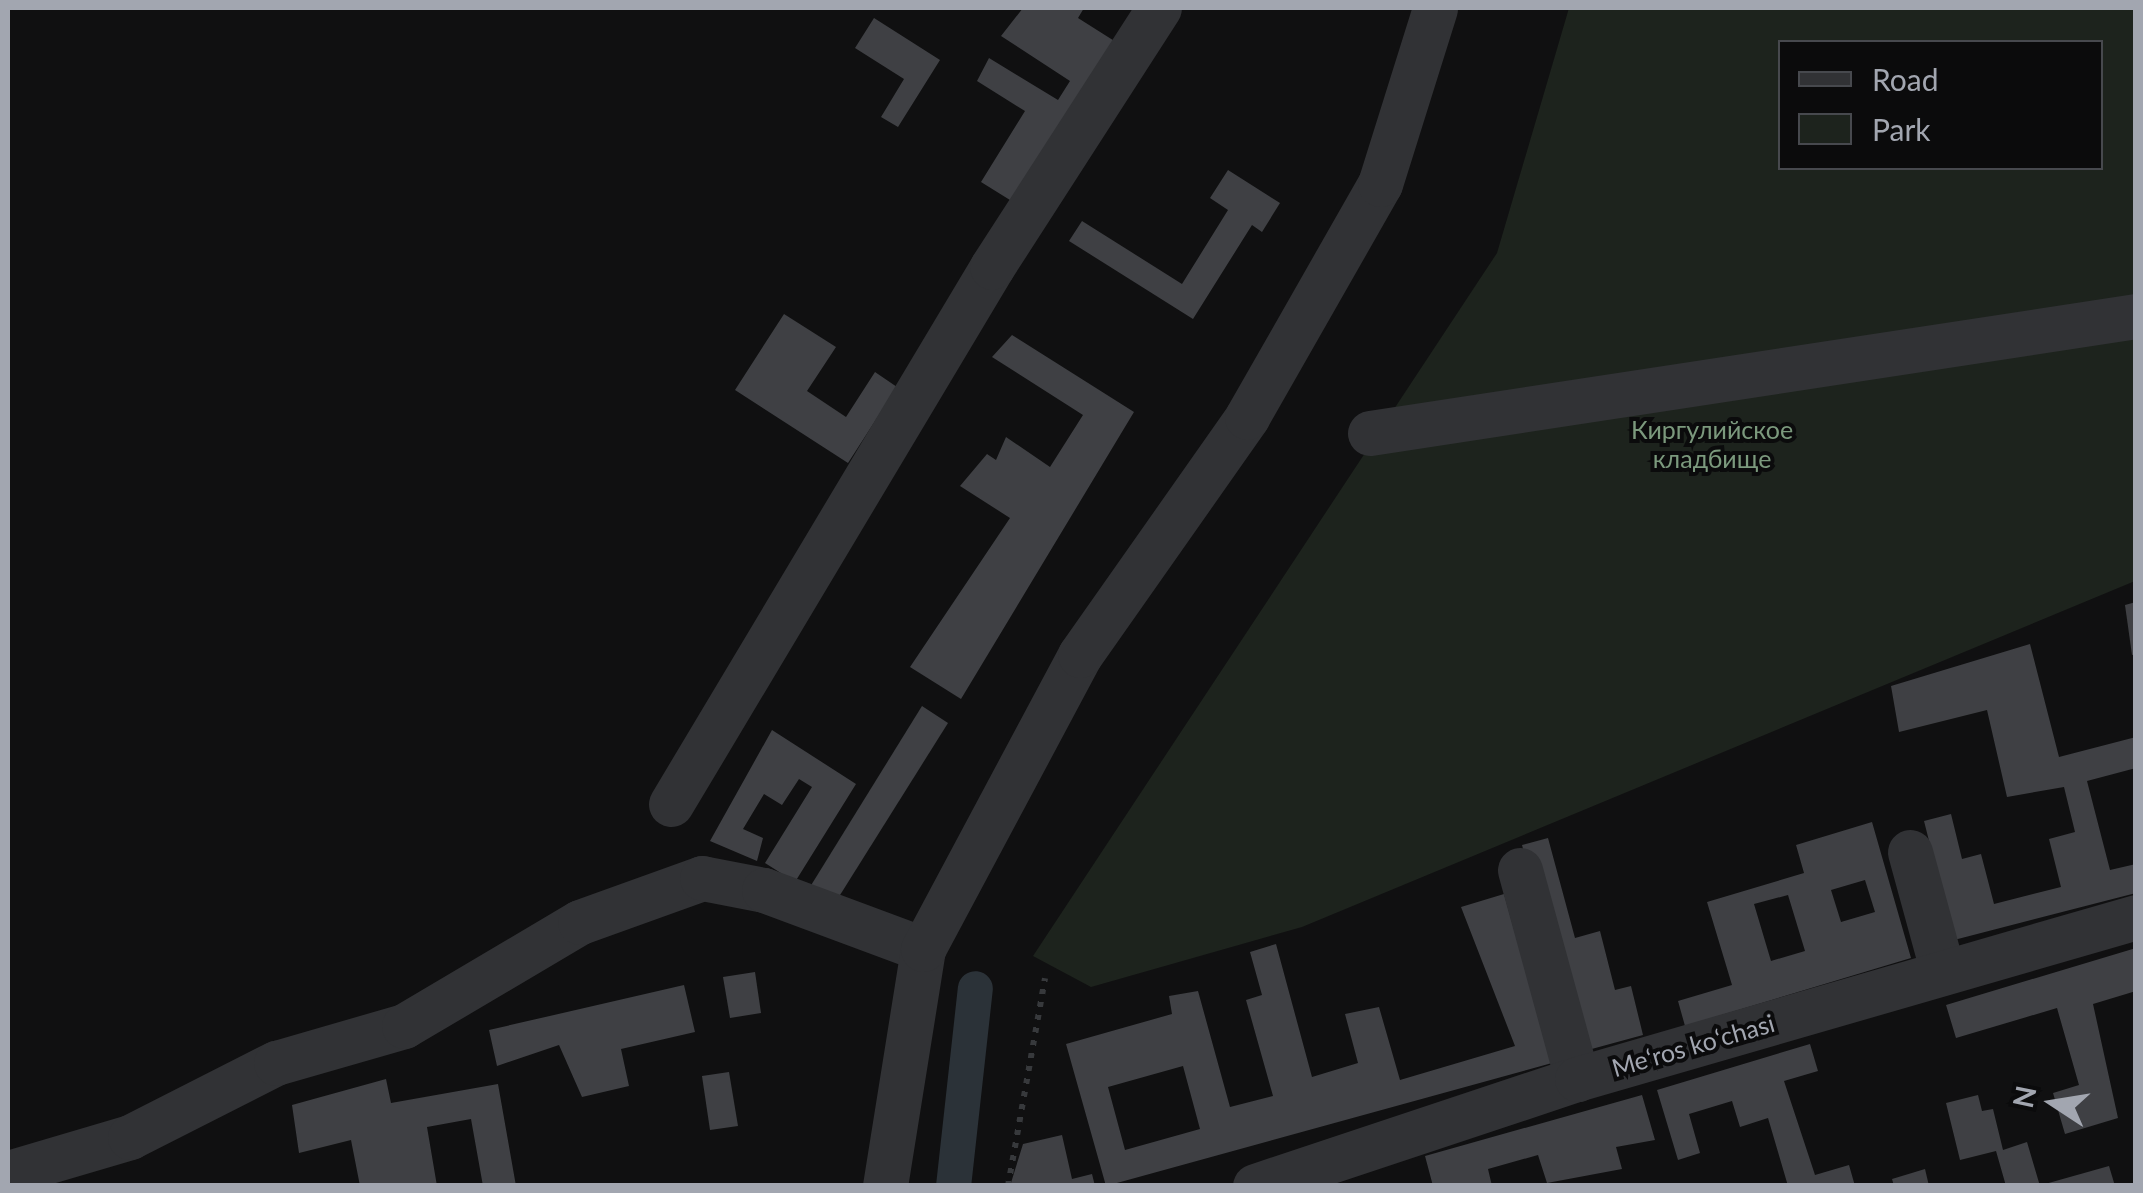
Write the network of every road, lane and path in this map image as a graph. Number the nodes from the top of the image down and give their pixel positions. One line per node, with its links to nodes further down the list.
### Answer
1 (1159, 8): 5 (street)
2 (1435, 8): 9 (street)
3 (2136, 316): 4 (street)
4 (1370, 432)
5 (671, 804)
6 (1910, 852): 10 (street)
7 (1520, 870): 12 (street)
8 (2136, 917): 10 (street, Meʻros koʻchasi)
9 (924, 949): 13 (street); 14 (street)
10 (1943, 973): 12 (street, Meʻros koʻchasi)
11 (1045, 978): 15 (path)
12 (1577, 1079): 16 (street, Meʻros koʻchasi)
13 (8, 1173)
14 (885, 1186)
15 (1008, 1186)
16 (1255, 1186)

